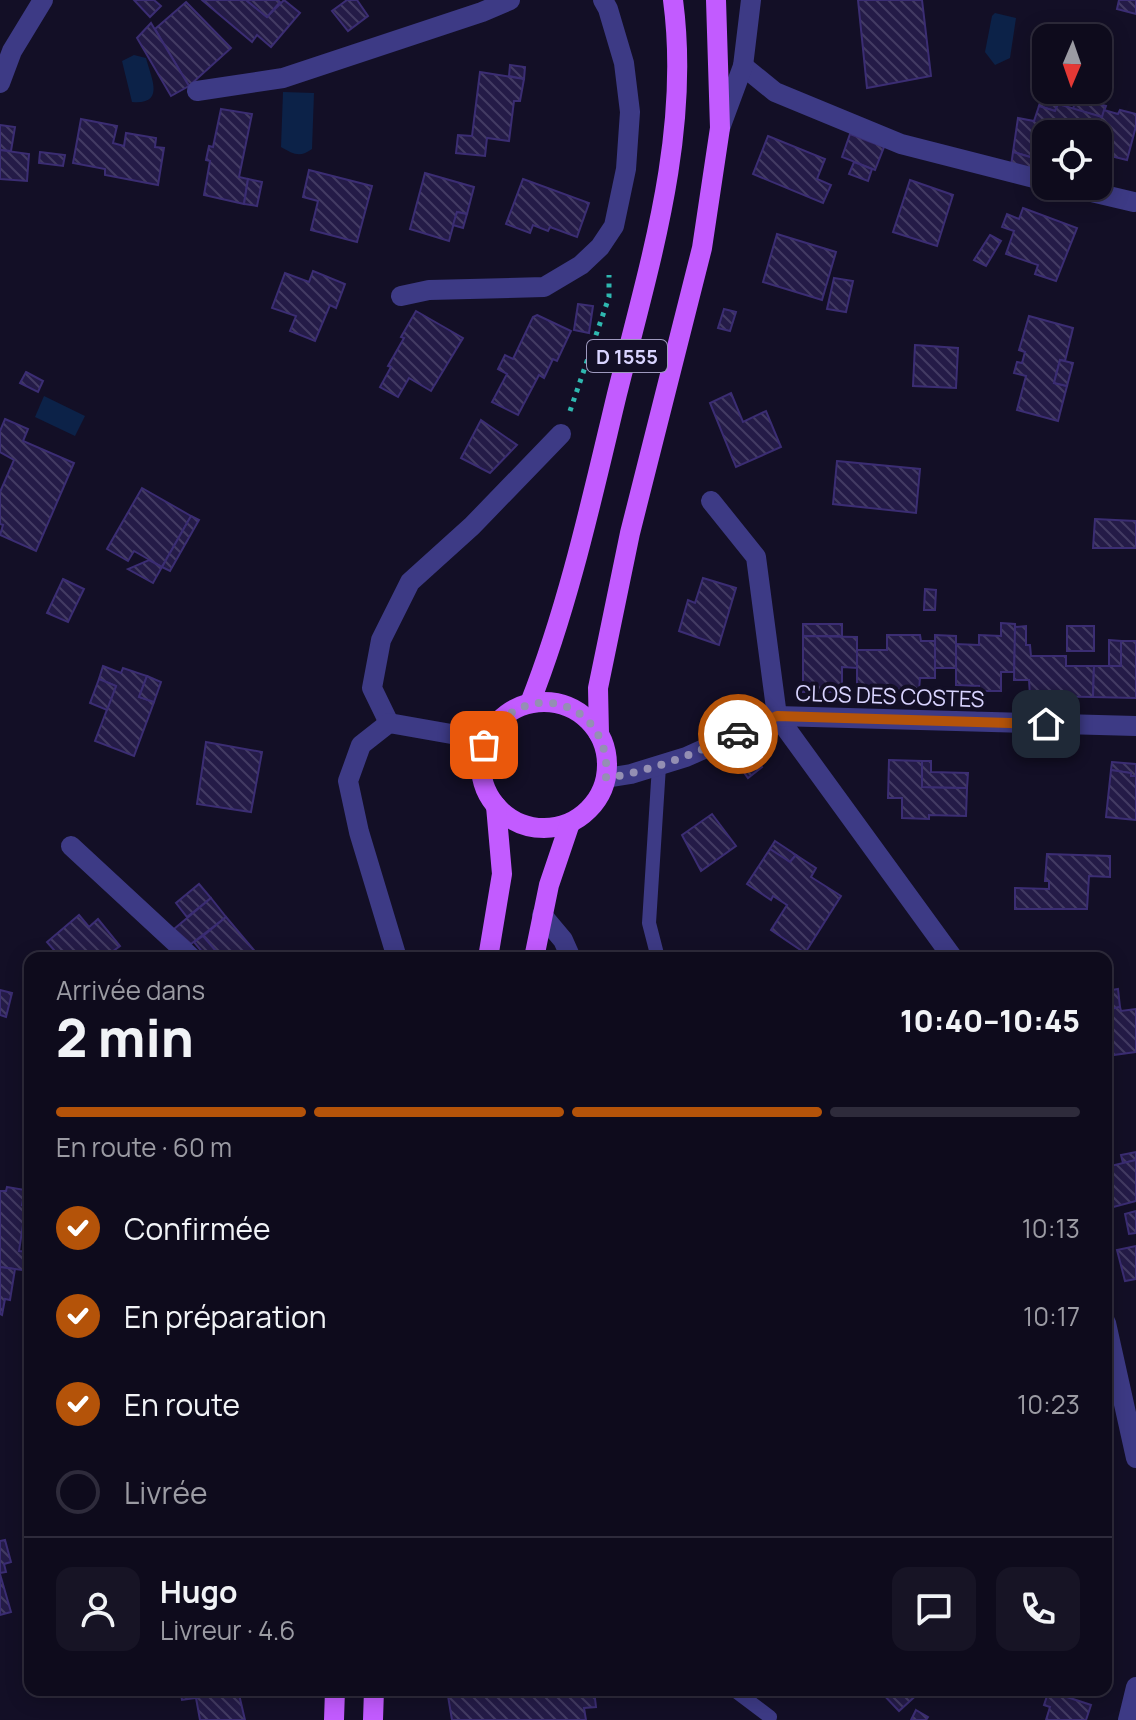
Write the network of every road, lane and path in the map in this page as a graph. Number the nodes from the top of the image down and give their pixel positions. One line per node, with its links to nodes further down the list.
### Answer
1 (43, 0): 8 (street)
2 (510, 0): 9 (street)
3 (603, 0): 14 (street)
4 (673, 0): 18 (main road, D 1555)
5 (716, 0): 10 (main road, D 1555)
6 (751, 0): 7 (street)
7 (743, 66): 10 (street); 11 (street)
8 (0, 83)
9 (197, 91)
10 (720, 128): 22 (main road, D 1555)
11 (1032, 177)
12 (1112, 197): 13 (street)
13 (1134, 202)
14 (609, 234): 15 (street); 16 (path)
15 (401, 296)
16 (561, 434): 20 (street)
17 (711, 501): 19 (street)
18 (530, 703): 22 (main road); 23 (main road)
19 (777, 716): 21 (street, CLOS DES COSTES); 24 (street, CLOS DES COSTES); 36 (street)
20 (389, 723): 23 (street); 31 (street)
21 (1136, 726)
22 (599, 734): 25 (main road)
23 (484, 745): 26 (main road)
24 (659, 766): 25 (street, CLOS DES COSTES); 35 (lane)
25 (606, 778): 27 (main road)
26 (496, 806): 27 (main road); 32 (main road)
27 (570, 823): 29 (main road)
28 (71, 846): 30 (street)
29 (542, 915): 33 (main road); 34 (street)
30 (186, 952)
31 (395, 952)
32 (489, 952)
33 (535, 952)
34 (568, 952)
35 (656, 952)
36 (948, 952)
37 (1112, 1350): 38 (street)
38 (1136, 1458)
39 (1136, 1687): 46 (street)
40 (335, 1696): 44 (main road)
41 (374, 1696): 45 (main road)
42 (742, 1696): 43 (lane)
43 (771, 1719)
44 (334, 1720)
45 (373, 1720)
46 (1128, 1720)

